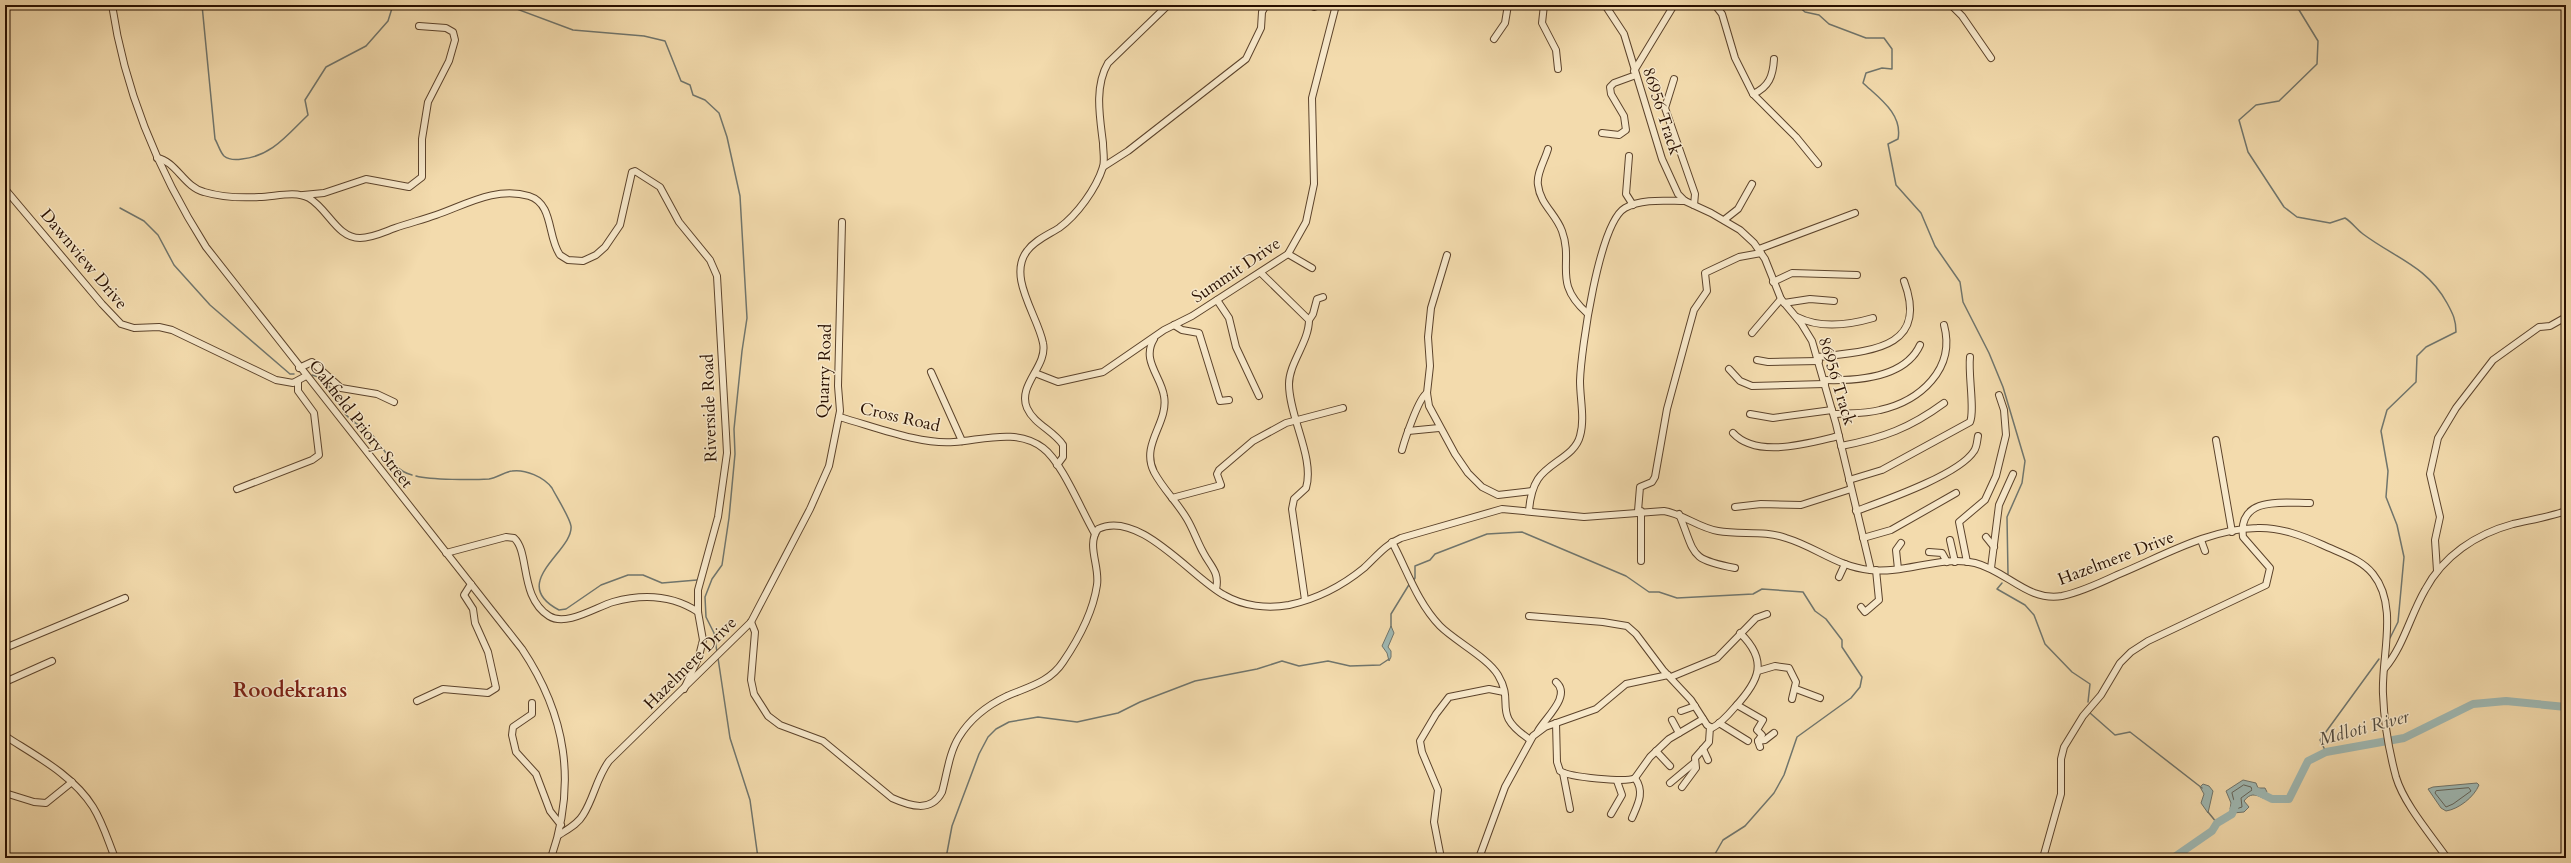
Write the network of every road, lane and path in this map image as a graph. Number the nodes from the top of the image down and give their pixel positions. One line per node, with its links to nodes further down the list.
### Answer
1 (112, 5): 24 (street, Oakfield Priory Street)
2 (1168, 5): 26 (street)
3 (1266, 5): 26 (street)
4 (1310, 5): 5 (street)
5 (1320, 5)
6 (1336, 5): 37 (street, Summit Drive)
7 (1508, 5): 14 (street)
8 (1544, 5): 17 (street)
9 (1605, 5): 18 (street, 86956 Track)
10 (1674, 5): 18 (street)
11 (1715, 5): 20 (street)
12 (1951, 5): 15 (street)
13 (419, 26): 29 (street)
14 (1494, 39)
15 (1991, 58)
16 (1774, 59): 20 (street)
17 (1558, 69)
18 (1635, 73): 21 (street); 30 (street, 86956 Track)
19 (1674, 79): 32 (street)
20 (1753, 94): 25 (street)
21 (1602, 134)
22 (1548, 149): 48 (street)
23 (1629, 156): 31 (street)
24 (157, 158): 29 (street); 61 (street, Oakfield Priory Street)
25 (1818, 164)
26 (1103, 166): 64 (street)
27 (1752, 184): 34 (street)
28 (5, 189): 66 (street, Dawnview Drive)
29 (301, 195): 132 (street, Riverside Road)
30 (1685, 201): 31 (street); 32 (street, 86956 Track)
31 (1634, 205): 48 (street)
32 (1694, 205): 34 (street, 86956 Track)
33 (1855, 212): 36 (street)
34 (1724, 220): 36 (street, 86956 Track)
35 (842, 222): 77 (street, Quarry Road)
36 (1760, 251): 43 (street, 86956 Track); 99 (street)
37 (1288, 254): 39 (street); 40 (street, Summit Drive)
38 (1447, 255): 68 (street)
39 (1312, 268)
40 (1260, 273): 45 (street, Summit Drive); 52 (street)
41 (1857, 275): 43 (street)
42 (1904, 281): 59 (street)
43 (1773, 282): 46 (street, 86956 Track)
44 (1323, 297): 52 (street)
45 (1217, 300): 53 (street, Summit Drive); 70 (street)
46 (1782, 301): 47 (street); 49 (street, 86956 Track); 55 (street)
47 (1834, 301)
48 (1587, 313): 93 (street)
49 (1796, 317): 51 (street); 59 (street, 86956 Track)
50 (2566, 317): 125 (street)
51 (1873, 318)
52 (1309, 320): 78 (street)
53 (1174, 325): 56 (street, Summit Drive); 71 (street)
54 (1944, 326): 75 (street)
55 (1752, 333)
56 (1155, 338): 64 (street, Summit Drive); 95 (street)
57 (1920, 345): 67 (street)
58 (1970, 357): 90 (street)
59 (1818, 359): 60 (street); 67 (street, 86956 Track)
60 (1758, 360)
61 (299, 368): 65 (street, Oakfield Priory Street); 72 (street)
62 (1729, 370): 67 (street)
63 (931, 372): 85 (street)
64 (1035, 373): 88 (street)
65 (306, 376): 66 (street); 115 (street, Oakfield Priory Street)
66 (298, 382): 91 (street)
67 (1825, 382): 75 (street, 86956 Track)
68 (1427, 393): 79 (street); 80 (street)
69 (1999, 395): 119 (street)
70 (1259, 396)
71 (1229, 400)
72 (394, 402)
73 (1944, 403): 86 (street)
74 (1343, 408): 78 (street)
75 (1833, 412): 76 (street); 82 (street, 86956 Track)
76 (1750, 414)
77 (839, 417): 85 (street, Cross Road); 135 (street, Quarry Road)
78 (1295, 420): 95 (street); 130 (street)
79 (1439, 428): 80 (street); 93 (street)
80 (1408, 431): 87 (street)
81 (1733, 432): 82 (street)
82 (1839, 436): 86 (street, 86956 Track)
83 (1978, 436): 100 (street)
84 (2216, 440): 104 (street)
85 (962, 441): 88 (street, Cross Road)
86 (1842, 446): 90 (street, 86956 Track)
87 (1402, 450)
88 (1057, 465): 105 (street, Cross Road)
89 (2013, 474): 112 (street)
90 (1849, 480): 92 (street, 86956 Track)
91 (237, 488)
92 (1851, 489): 97 (street); 100 (street, 86956 Track)
93 (1532, 491): 98 (street)
94 (1956, 493): 107 (street)
95 (1172, 498): 128 (street)
96 (2310, 503): 103 (street)
97 (1735, 508)
98 (1528, 510): 99 (street, Hazelmere Drive); 110 (street, Hazelmere Drive)
99 (1640, 511): 102 (street, Hazelmere Drive); 116 (street)
100 (1856, 511): 107 (street, 86956 Track)
101 (2566, 511): 125 (street)
102 (1679, 514): 120 (street, Hazelmere Drive); 121 (street)
103 (2242, 530): 104 (street, Hazelmere Drive); 139 (street, Hazelmere Drive); 187 (street)
104 (2232, 532): 109 (street, Hazelmere Drive)
105 (1095, 534): 128 (street, Hazelmere Drive); 135 (street, Hazelmere Drive)
106 (1986, 537): 112 (street)
107 (1863, 538): 124 (street, 86956 Track)
108 (1950, 540): 118 (street)
109 (2201, 540): 113 (street, Hazelmere Drive); 122 (street, Hazelmere Drive)
110 (1392, 542): 130 (street, Hazelmere Drive); 146 (street)
111 (1901, 543): 123 (street)
112 (1994, 547): 122 (street)
113 (2205, 551)
114 (1930, 552): 117 (street)
115 (446, 553): 127 (street, Oakfield Priory Street); 132 (street)
116 (1641, 561)
117 (1947, 562): 118 (street, Hazelmere Drive); 123 (street, Hazelmere Drive)
118 (1955, 562): 119 (street, Hazelmere Drive)
119 (1967, 562): 122 (street, Hazelmere Drive)
120 (1845, 564): 124 (street, Hazelmere Drive); 126 (street)
121 (1735, 568)
122 (1991, 568)
123 (1898, 569): 124 (street, Hazelmere Drive)
124 (1873, 570): 131 (street, 86956 Track)
125 (2437, 572): 139 (street)
126 (1839, 577)
127 (471, 584): 149 (street); 181 (street, Oakfield Priory Street)
128 (1216, 590): 130 (street, Hazelmere Drive)
129 (125, 598): 137 (street)
130 (1305, 600)
131 (1860, 607)
132 (698, 612): 144 (street, Riverside Road)
133 (1767, 614): 136 (street)
134 (1529, 616): 141 (street)
135 (751, 622): 144 (street, Hazelmere Drive)
136 (1740, 633): 140 (street); 141 (street)
137 (5, 648)
138 (52, 661): 142 (street)
139 (2385, 668): 188 (street, Hazelmere Drive)
140 (1758, 671): 145 (street); 151 (street)
141 (1670, 676): 152 (street); 156 (street)
142 (5, 682)
143 (1556, 682): 159 (street)
144 (684, 689): 182 (street, Hazelmere Drive)
145 (1796, 689): 147 (street); 148 (street)
146 (1504, 692): 163 (street); 185 (street)
147 (1820, 698)
148 (1792, 699)
149 (417, 701)
150 (532, 703): 181 (street)
151 (1737, 705): 157 (street); 161 (street)
152 (1695, 706): 153 (street); 154 (street)
153 (1681, 711)
154 (1703, 719): 158 (street); 160 (street)
155 (1672, 720): 160 (street)
156 (1556, 723): 159 (street); 171 (street)
157 (1719, 723): 158 (street); 164 (street)
158 (1710, 727): 165 (street)
159 (1538, 731): 163 (street)
160 (1679, 733): 166 (street)
161 (1774, 733)
162 (5, 736): 174 (street)
163 (1529, 739): 186 (street)
164 (1748, 741)
165 (1703, 749): 167 (street); 168 (street)
166 (1656, 751): 170 (street); 172 (street)
167 (1695, 760): 169 (street); 175 (street); 176 (street)
168 (1708, 760)
169 (1687, 764)
170 (1670, 766)
171 (1563, 773): 173 (street); 178 (street)
172 (1635, 778): 173 (street); 180 (street)
173 (1617, 781): 179 (street)
174 (72, 782): 177 (street); 183 (street)
175 (1670, 782)
176 (1682, 787)
177 (5, 793)
178 (1570, 809)
179 (1611, 814)
180 (1632, 818)
181 (561, 825): 182 (street, Oakfield Priory Street)
182 (559, 834): 184 (street, Oakfield Priory Street)
183 (115, 858)
184 (551, 858)
185 (1441, 858)
186 (1479, 858)
187 (2043, 858)
188 (2447, 858)

